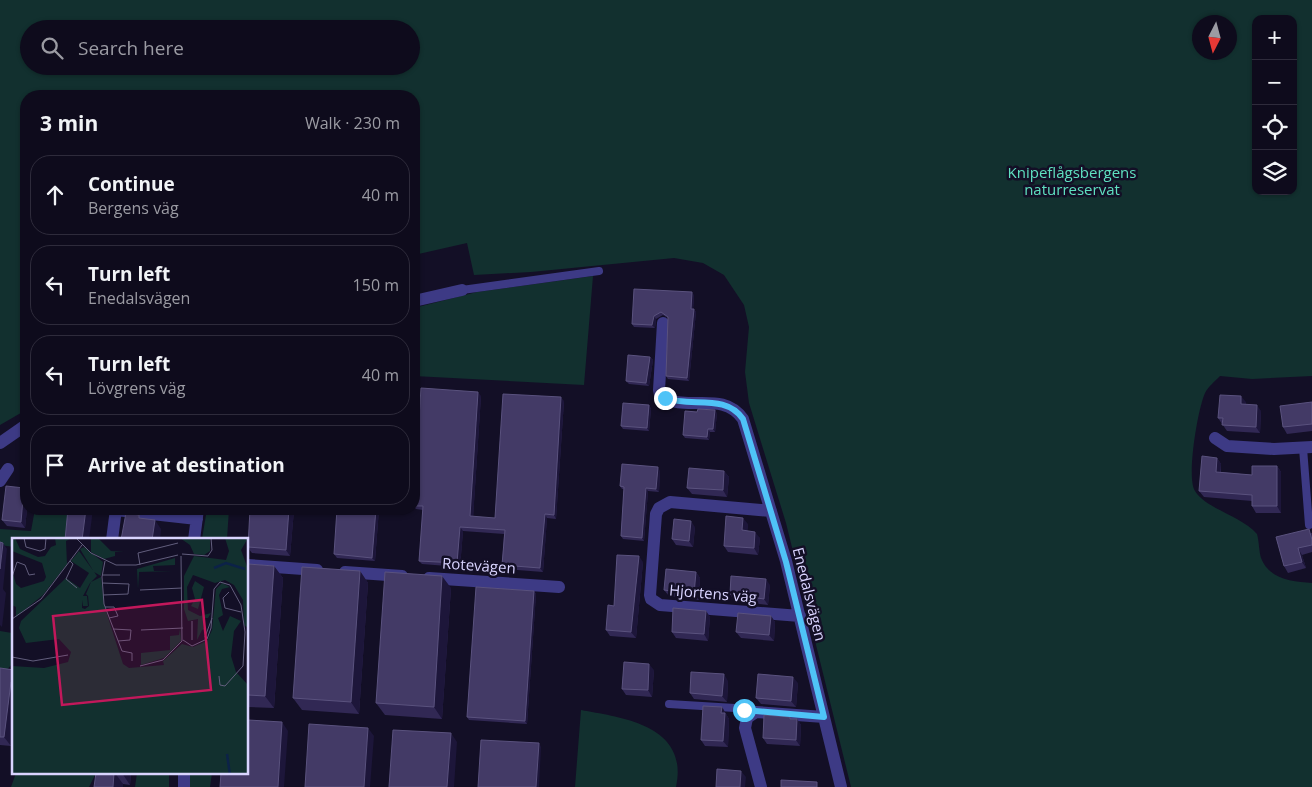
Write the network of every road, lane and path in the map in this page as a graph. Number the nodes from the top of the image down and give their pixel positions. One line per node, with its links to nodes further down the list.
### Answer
1 (599, 271): 2 (lane)
2 (462, 290): 3 (street)
3 (420, 299)
4 (663, 323): 11 (street, Enedalsvägen)
5 (20, 429): 7 (street)
6 (1215, 438): 8 (street)
7 (0, 443)
8 (1308, 447): 14 (lane)
9 (8, 469): 10 (street)
10 (0, 481)
11 (771, 511): 19 (street, Enedalsvägen); 19 (street, Hjortens väg)
12 (115, 515): 15 (street)
13 (198, 515): 16 (street)
14 (1308, 525)
15 (112, 538)
16 (194, 538)
17 (249, 566): 18 (street, Rotevägen)
18 (559, 587)
19 (800, 616): 22 (street, Enedalsvägen)
20 (669, 704): 21 (lane)
21 (756, 712): 22 (street); 25 (street)
22 (824, 717): 26 (street, Enedalsvägen)
23 (184, 774): 24 (street)
24 (184, 787)
25 (761, 787)
26 (841, 787)

